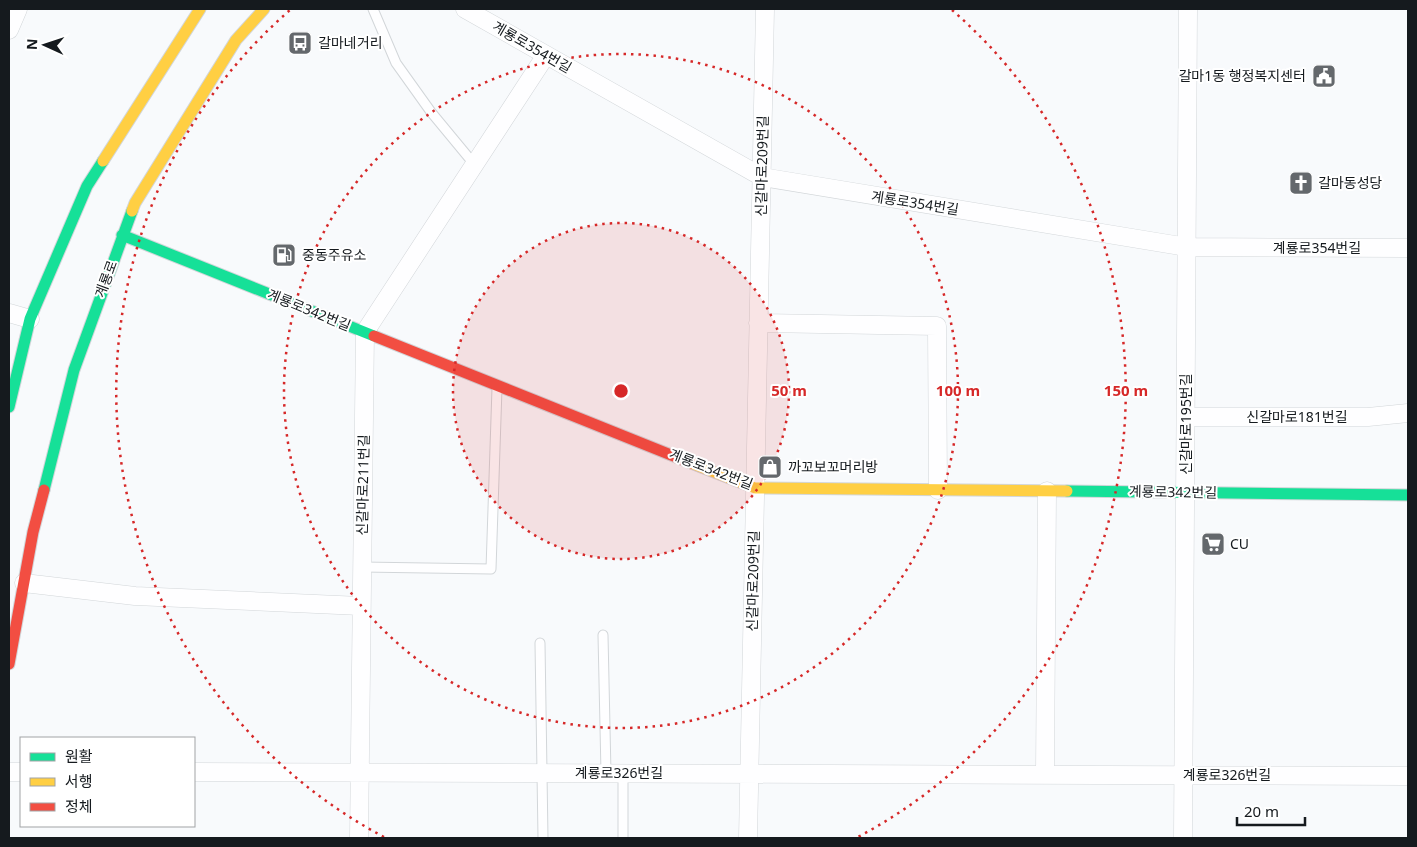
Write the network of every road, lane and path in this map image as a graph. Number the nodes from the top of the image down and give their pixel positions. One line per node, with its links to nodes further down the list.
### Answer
1 (18, 9): 8 (street)
2 (200, 9): 16 (street)
3 (264, 9): 12 (street, 계룡로)
4 (372, 9): 10 (lane)
5 (465, 9): 9 (street, 계룡로354번길)
6 (765, 9): 11 (street, 신갈마로209번길)
7 (1188, 9): 13 (street, 신갈마로195번길)
8 (9, 30)
9 (546, 55): 10 (street); 11 (street, 계룡로354번길)
10 (474, 164): 18 (street)
11 (762, 178): 13 (street, 계룡로354번길); 17 (street, 신갈마로209번길)
12 (122, 235): 18 (street, 계룡로342번길); 29 (street, 계룡로)
13 (1187, 247): 14 (street, 계룡로354번길); 22 (street, 신갈마로195번길)
14 (1408, 248)
15 (9, 313): 16 (street)
16 (30, 319): 20 (street)
17 (758, 323): 23 (street, 신갈마로209번길); 24 (street)
18 (365, 332): 19 (street, 계룡로342번길); 28 (street, 신갈마로211번길)
19 (497, 385): 23 (street, 계룡로342번길); 28 (lane)
20 (9, 407)
21 (1408, 413): 22 (street, 신갈마로181번길)
22 (1186, 416): 26 (street, 신갈마로195번길)
23 (755, 488): 24 (street, 계룡로342번길); 38 (street, 신갈마로209번길)
24 (938, 490): 25 (street, 계룡로342번길)
25 (1047, 491): 26 (street, 계룡로342번길); 39 (street)
26 (1185, 492): 27 (street, 계룡로342번길); 40 (street, 신갈마로195번길)
27 (1408, 495)
28 (362, 567): 30 (street, 신갈마로211번길)
29 (24, 583): 30 (street); 33 (street, 계룡로)
30 (362, 606): 35 (street, 신갈마로211번길)
31 (603, 635): 37 (lane)
32 (540, 643): 36 (lane)
33 (9, 664)
34 (195, 772): 35 (street, 계룡로326번길)
35 (360, 773): 36 (street, 계룡로326번길); 42 (street, 신갈마로211번길)
36 (543, 773): 37 (street, 계룡로326번길); 43 (lane)
37 (614, 773): 38 (street, 계룡로326번길); 44 (lane)
38 (749, 774): 39 (street, 계룡로326번길); 45 (street, 신갈마로209번길)
39 (1045, 775): 40 (street, 계룡로326번길)
40 (1183, 775): 41 (street, 계룡로326번길); 46 (street, 신갈마로195번길)
41 (1408, 776)
42 (358, 838)
43 (543, 838)
44 (623, 838)
45 (748, 838)
46 (1182, 838)

